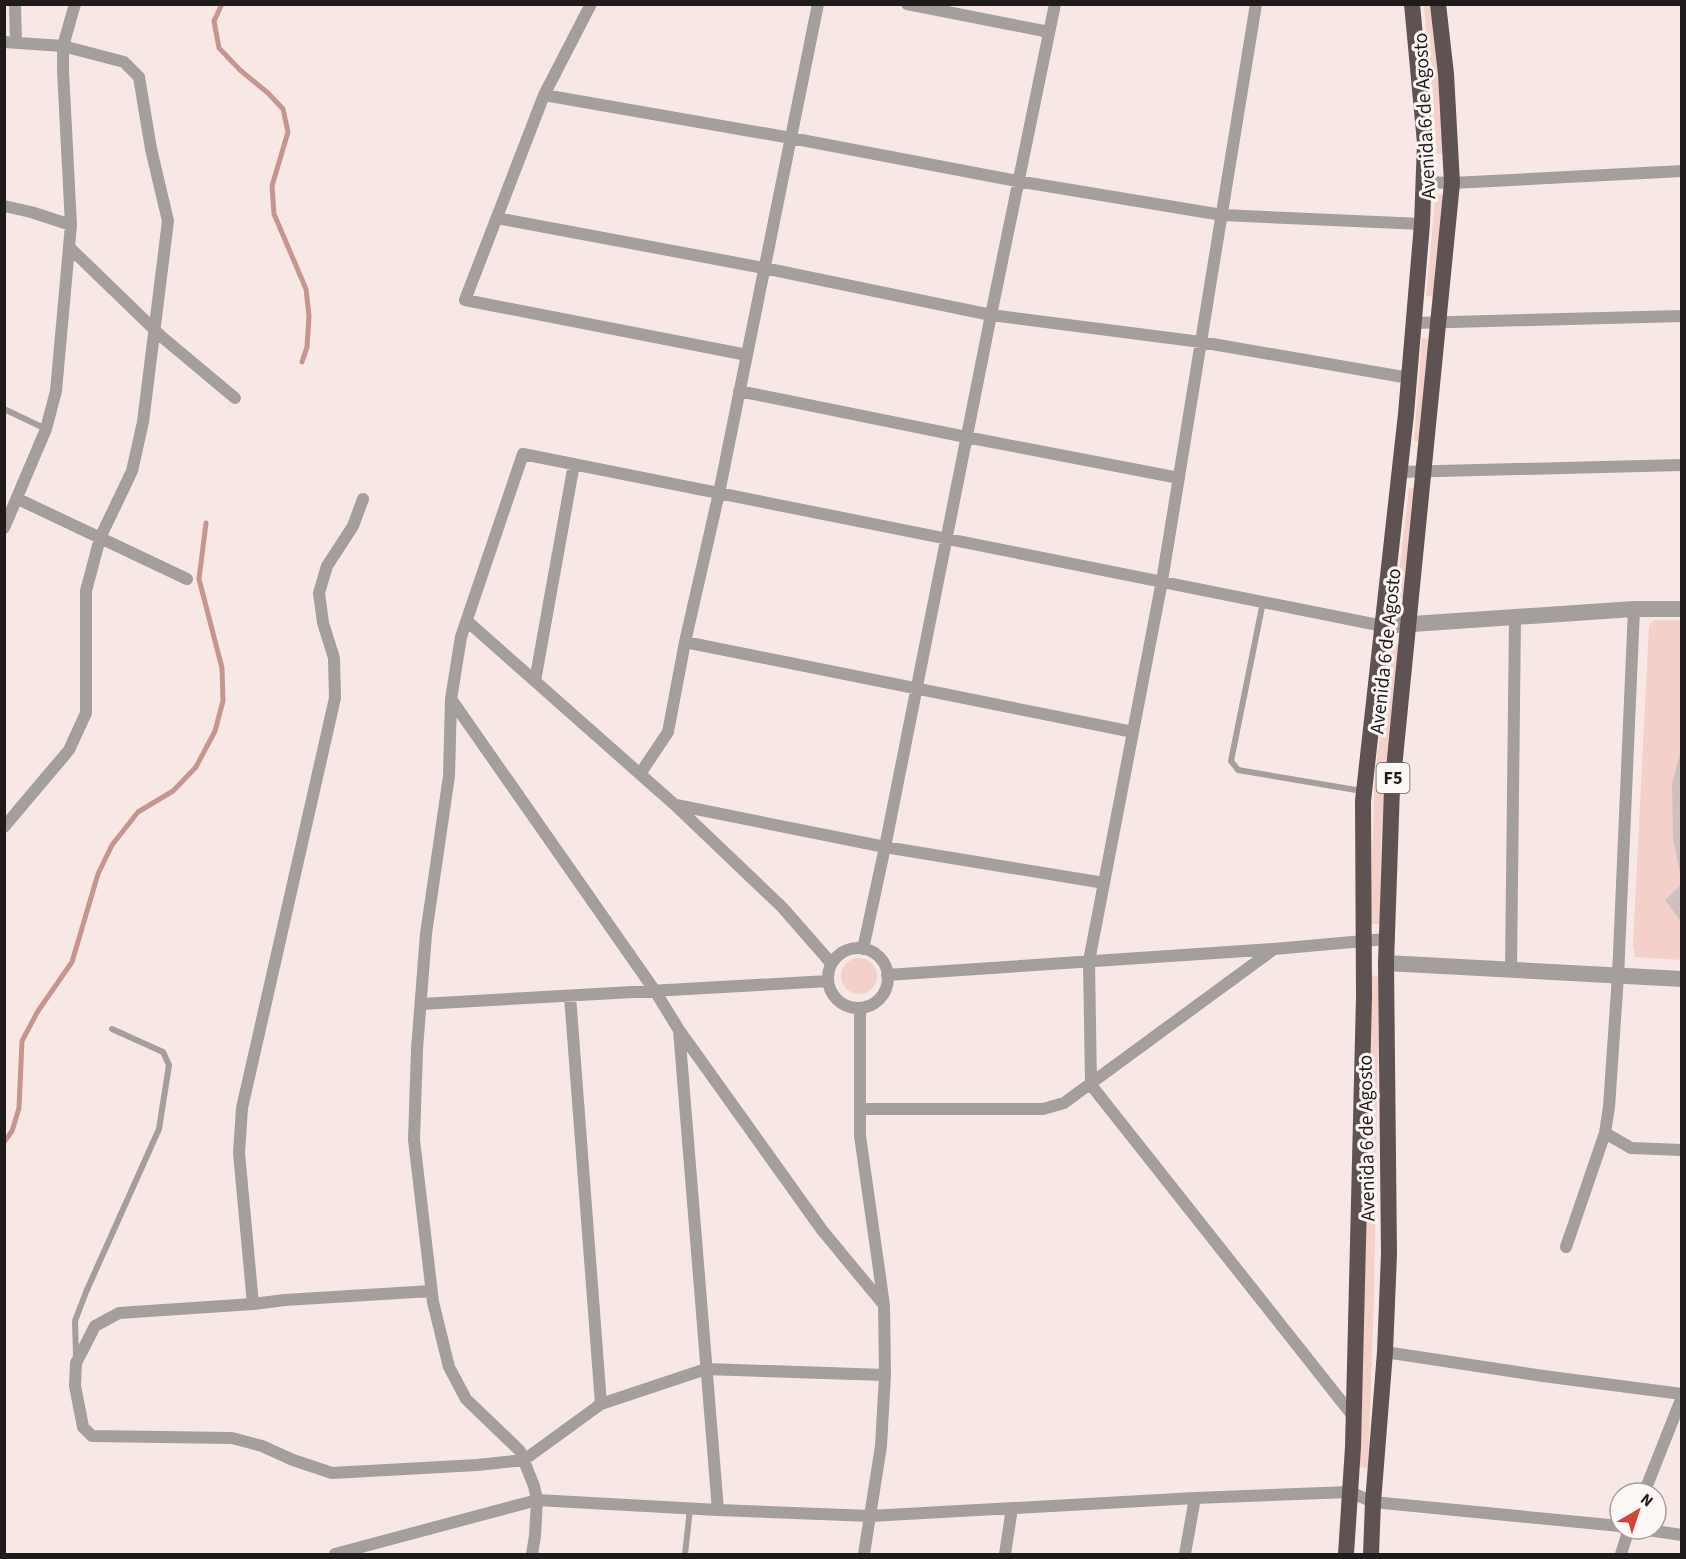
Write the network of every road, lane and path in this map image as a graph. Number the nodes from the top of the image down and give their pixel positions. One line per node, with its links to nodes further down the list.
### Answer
1 (15, 4): 11 (street)
2 (75, 4): 12 (street)
3 (591, 4): 13 (street)
4 (818, 4): 14 (street)
5 (907, 4): 10 (street)
6 (1055, 4): 10 (street)
7 (1256, 4): 20 (street)
8 (1412, 4): 17 (highway, Avenida 6 de Agosto / F5)
9 (1438, 4): 18 (highway, Avenida 6 de Agosto / F5)
10 (1049, 32): 16 (street)
11 (10, 43): 12 (street)
12 (63, 46): 23 (street); 30 (street)
13 (544, 95): 14 (street); 21 (street)
14 (791, 138): 16 (street); 25 (street)
15 (1682, 171): 18 (street)
16 (1017, 181): 20 (street); 26 (street)
17 (1424, 182): 18 (street); 22 (highway, Avenida 6 de Agosto / F5)
18 (1452, 183): 29 (highway, Avenida 6 de Agosto / F5)
19 (4, 206): 23 (street)
20 (1222, 215): 22 (street); 31 (street)
21 (497, 218): 25 (street); 32 (street)
22 (1422, 224): 28 (highway, Avenida 6 de Agosto / F5)
23 (71, 225): 24 (street)
24 (69, 247): 30 (street); 37 (street)
25 (764, 268): 26 (street); 32 (street)
26 (990, 315): 31 (street); 38 (street)
27 (1682, 316): 29 (street)
28 (1414, 323): 29 (street); 33 (highway, Avenida 6 de Agosto / F5)
29 (1438, 323): 41 (highway, Avenida 6 de Agosto / F5)
30 (155, 331): 35 (street); 48 (street)
31 (1201, 342): 33 (street); 43 (street)
32 (747, 355): 34 (street)
33 (1409, 378): 42 (highway, Avenida 6 de Agosto / F5)
34 (739, 391): 38 (street); 44 (street)
35 (236, 398)
36 (4, 409): 37 (lane)
37 (46, 429): 45 (street)
38 (966, 438): 43 (street); 49 (street)
39 (574, 464): 44 (street); 56 (street); 60 (street)
40 (1682, 465): 41 (street)
41 (1424, 471): 42 (street); 57 (highway, Avenida 6 de Agosto / F5)
42 (1400, 472): 58 (highway, Avenida 6 de Agosto / F5)
43 (1179, 478): 51 (street)
44 (719, 493): 49 (street); 59 (street)
45 (18, 499): 47 (street); 48 (street)
46 (363, 499): 94 (street)
47 (4, 528)
48 (100, 538): 50 (street); 67 (street)
49 (946, 538): 51 (street); 61 (street)
50 (187, 579)
51 (1162, 581): 52 (street); 63 (street)
52 (1263, 602): 58 (street); 65 (lane)
53 (1634, 609): 54 (street); 55 (street); 79 (street)
54 (1682, 609)
55 (1515, 617): 57 (street); 77 (street)
56 (467, 621): 60 (street); 62 (street)
57 (1408, 624): 58 (street); 70 (highway, Avenida 6 de Agosto / F5)
58 (1383, 626): 65 (highway, Avenida 6 de Agosto / F5)
59 (685, 642): 61 (street); 64 (street)
60 (535, 681): 64 (street)
61 (917, 689): 63 (street); 68 (street)
62 (451, 699): 82 (street); 84 (street)
63 (1133, 732): 69 (street)
64 (640, 774): 66 (street)
65 (1364, 791): 71 (highway, Avenida 6 de Agosto / F5)
66 (675, 805): 68 (street); 75 (street)
67 (4, 827)
68 (885, 847): 69 (street); 72 (street)
69 (1104, 883): 74 (street)
70 (1386, 939): 71 (street); 76 (highway, Avenida 6 de Agosto / F5)
71 (1364, 941): 73 (street); 102 (highway, Avenida 6 de Agosto / F5)
72 (863, 948): 75 (street); 78 (street)
73 (1274, 949): 74 (street); 88 (street)
74 (1089, 961): 78 (street); 88 (street)
75 (831, 963): 81 (street)
76 (1386, 963): 77 (street); 96 (highway, Avenida 6 de Agosto / F5)
77 (1511, 970): 79 (street)
78 (887, 975): 85 (street)
79 (1618, 976): 80 (street); 90 (street)
80 (1682, 979)
81 (828, 981): 82 (street); 85 (street)
82 (655, 991): 83 (street); 87 (street)
83 (570, 996): 84 (street); 101 (street)
84 (420, 1004): 93 (street)
85 (860, 1008): 89 (street)
86 (112, 1029): 97 (lane)
87 (679, 1030): 95 (street); 98 (street)
88 (1091, 1084): 89 (street); 102 (street)
89 (860, 1109): 95 (street)
90 (1605, 1133): 91 (street); 92 (street)
91 (1682, 1150)
92 (1566, 1247)
93 (431, 1291): 94 (street); 103 (street)
94 (253, 1304): 97 (street)
95 (884, 1305): 99 (street)
96 (1385, 1352): 100 (street); 108 (highway, Avenida 6 de Agosto / F5)
97 (76, 1363): 103 (street)
98 (706, 1369): 99 (street); 101 (street); 111 (street)
99 (885, 1375): 112 (street)
100 (1682, 1396): 104 (street)
101 (601, 1404): 103 (street)
102 (1353, 1416): 105 (highway, Avenida 6 de Agosto / F5)
103 (524, 1460): 107 (street)
104 (1649, 1481)
105 (1350, 1492): 106 (street); 108 (street); 120 (highway, Avenida 6 de Agosto / F5)
106 (1195, 1498): 110 (street); 119 (street)
107 (537, 1500): 109 (street); 114 (street); 115 (street)
108 (1373, 1502): 113 (street); 121 (highway, Avenida 6 de Agosto / F5)
109 (690, 1508): 111 (street); 116 (lane)
110 (1012, 1508): 112 (street); 118 (street)
111 (718, 1510): 112 (street)
112 (870, 1516): 117 (street)
113 (1608, 1525)
114 (335, 1554)
115 (532, 1554)
116 (685, 1554)
117 (864, 1554)
118 (1005, 1554)
119 (1185, 1554)
120 (1346, 1554)
121 (1371, 1554)

